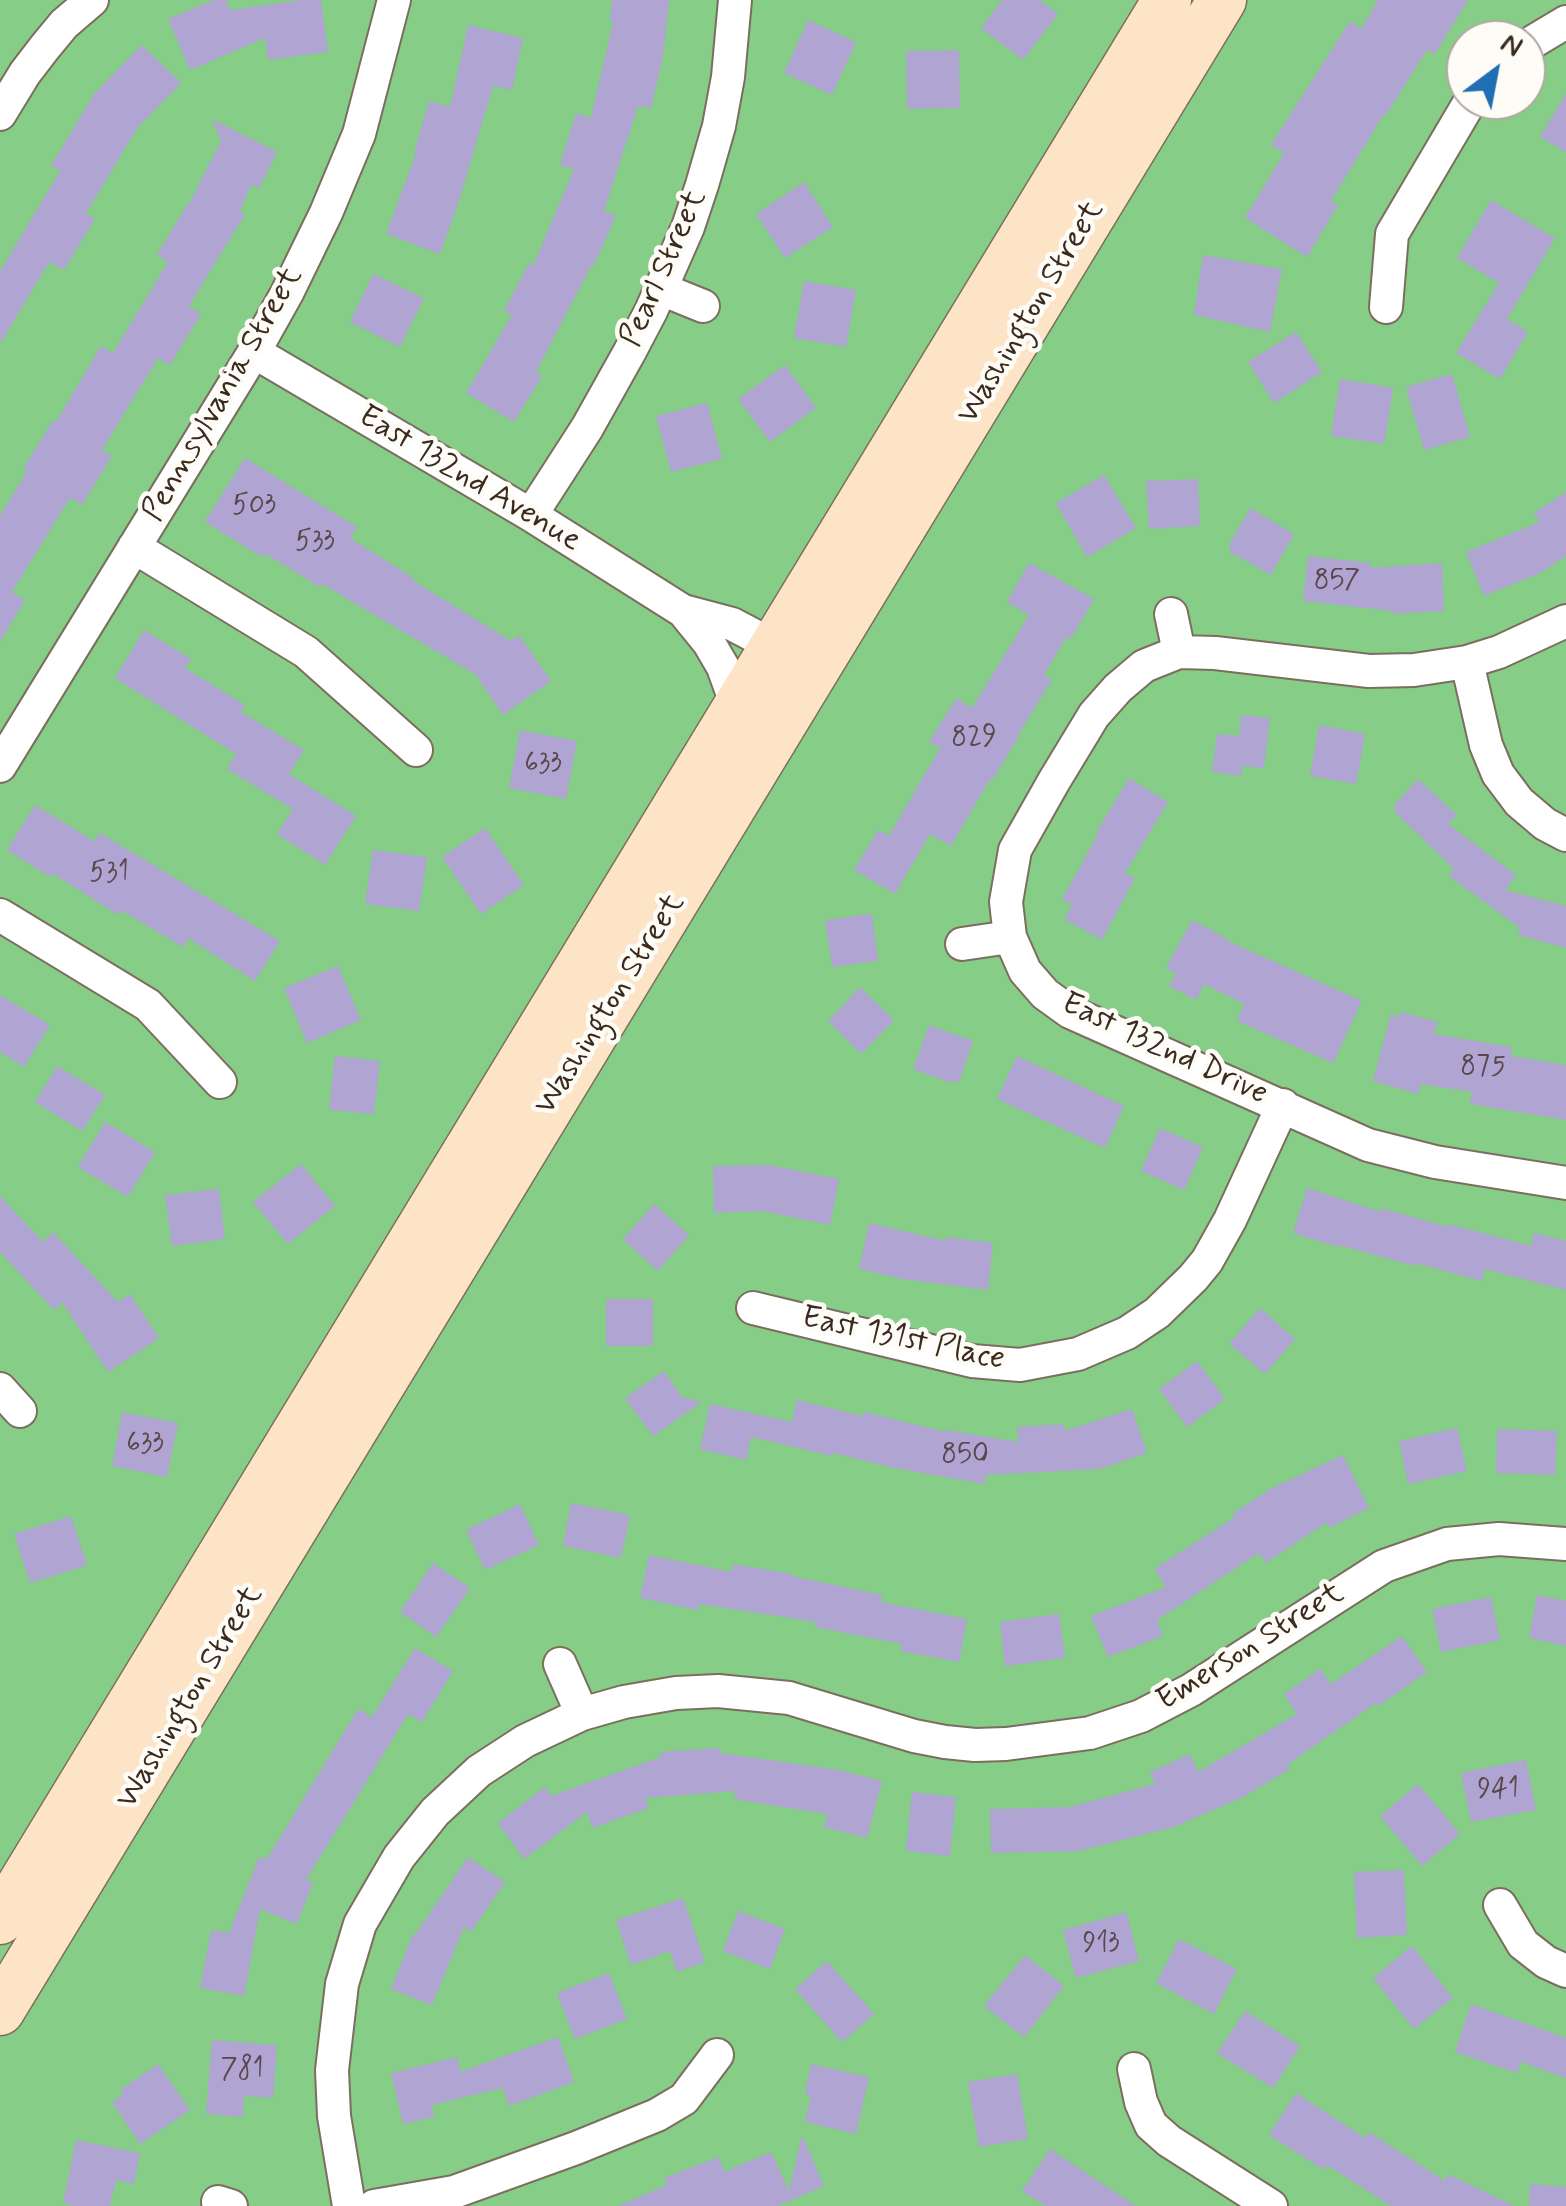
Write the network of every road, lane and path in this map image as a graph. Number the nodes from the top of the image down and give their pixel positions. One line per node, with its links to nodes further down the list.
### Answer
1 (92, 0): 6 (street)
2 (394, 0): 11 (street, Pennsylvania Street)
3 (735, 0): 8 (street, Pearl Street)
4 (1167, 0): 18 (main road, Washington Street)
5 (1222, 0): 18 (main road, Washington Street)
6 (0, 114)
7 (1459, 120): 10 (street)
8 (661, 289): 9 (street); 12 (street, Pearl Street)
9 (703, 306)
10 (1386, 308)
11 (254, 352): 12 (street, East 132nd Avenue); 13 (street, Pennsylvania Street)
12 (530, 514): 14 (street, East 132nd Avenue)
13 (134, 547): 21 (street); 22 (street, Pennsylvania Street)
14 (683, 612): 18 (street, East 132nd Avenue); 20 (street, East 132nd Avenue)
15 (1170, 614): 17 (street)
16 (1566, 621): 19 (street, East 132nd Drive)
17 (1178, 652): 19 (street, East 132nd Drive); 25 (street, East 132nd Drive)
18 (796, 658): 20 (main road, Washington Street); 37 (main road, Washington Street)
19 (1467, 662): 23 (street)
20 (735, 713): 35 (main road, Washington Street)
21 (416, 750)
22 (0, 766)
23 (1566, 834)
24 (0, 915): 27 (street)
25 (1010, 938): 26 (street); 28 (street, East 132nd Drive)
26 (962, 944)
27 (220, 1082)
28 (1282, 1105): 29 (street); 30 (street, East 131st Place)
29 (1566, 1183)
30 (753, 1308)
31 (1566, 1544): 33 (street, Emerson Street)
32 (560, 1664): 33 (street)
33 (582, 1714): 40 (street, Emerson Street)
34 (1500, 1905): 36 (street)
35 (0, 1920)
36 (1566, 1971)
37 (0, 2011)
38 (717, 2055): 41 (street)
39 (1134, 2069): 42 (street)
40 (349, 2206)
41 (374, 2206)
42 (1272, 2206)

